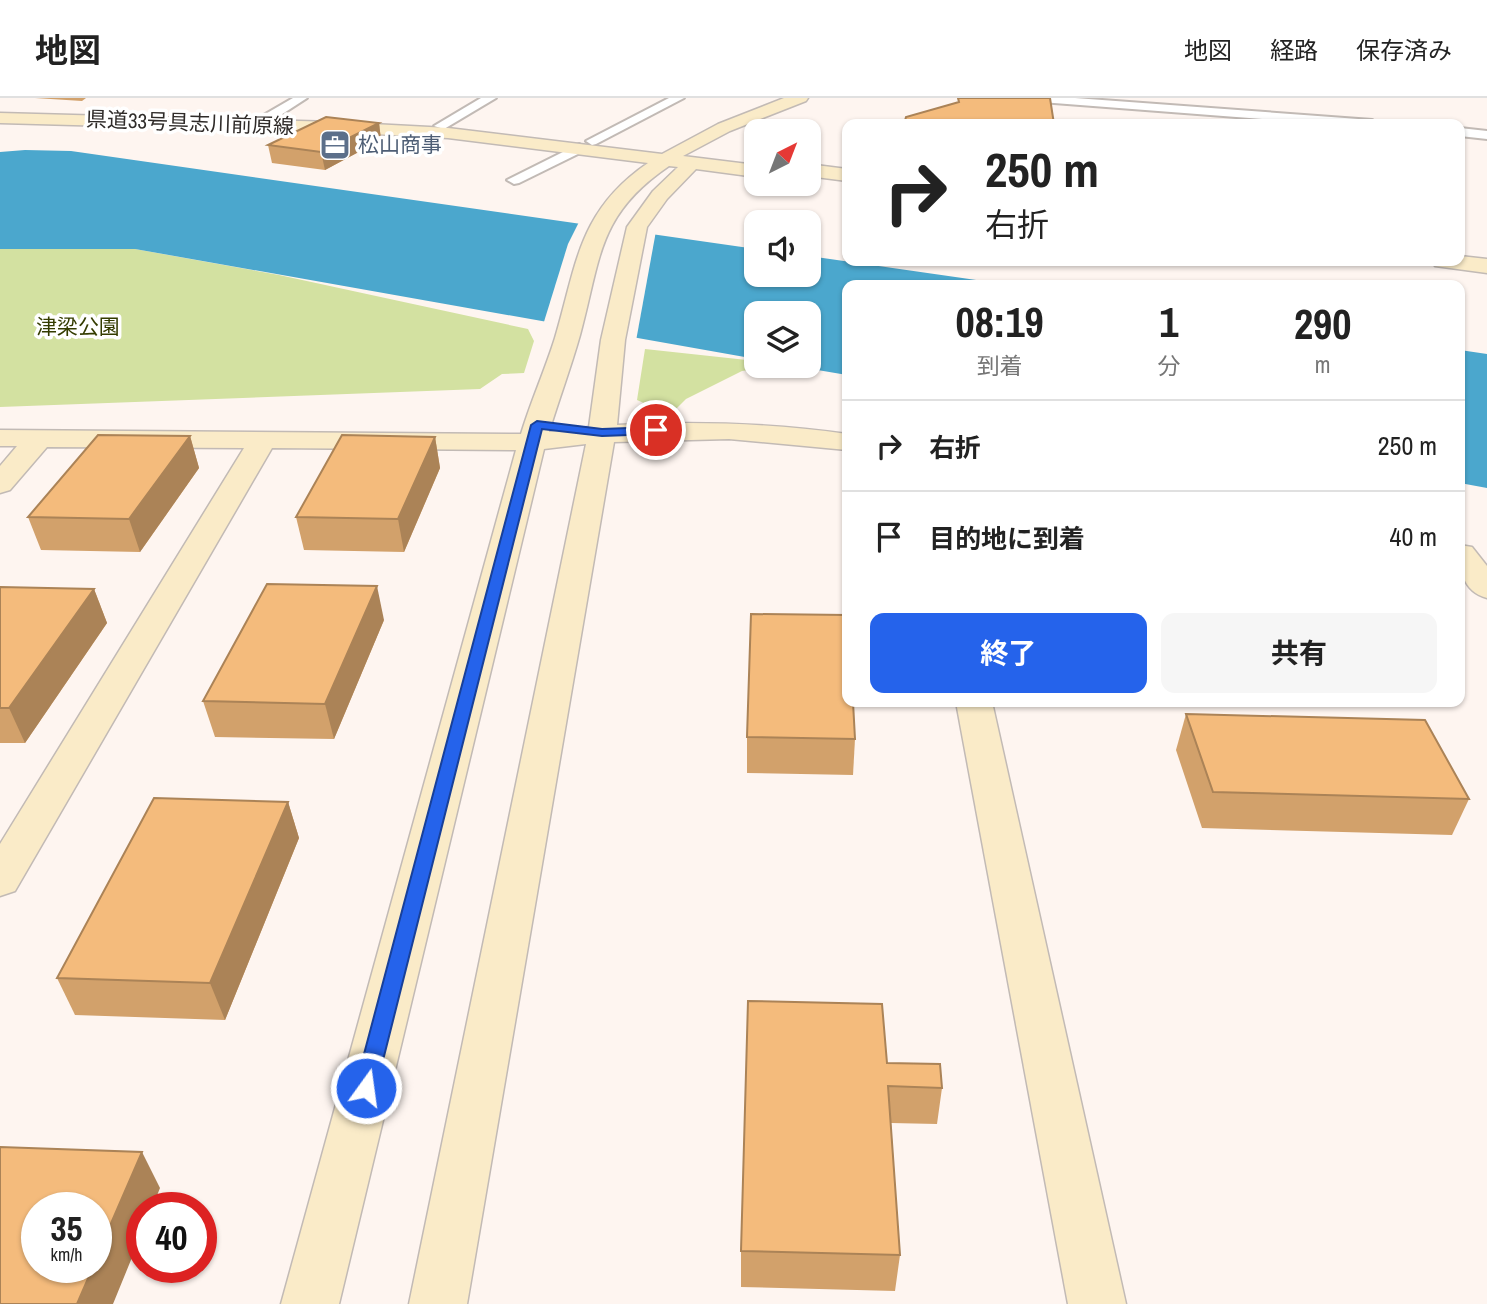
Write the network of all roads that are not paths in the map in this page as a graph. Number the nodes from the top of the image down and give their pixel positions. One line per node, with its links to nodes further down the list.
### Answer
1 (302, 98): 10 (street)
2 (490, 98): 12 (street)
3 (678, 98): 15 (street)
4 (800, 98): 16 (street)
5 (817, 98): 16 (street)
6 (1028, 98): 8 (street)
7 (0, 111): 10 (street, 県道33号具志川前原線)
8 (1274, 115): 11 (street)
9 (0, 118): 15 (street, 県道33号具志川前原線)
10 (266, 119): 12 (street, 県道33号具志川前原線)
11 (1318, 119)
12 (440, 126): 15 (street, 県道33号具志川前原線)
13 (1465, 133): 14 (street)
14 (1487, 135)
15 (585, 144): 16 (street, 県道33号具志川前原線); 21 (street)
16 (686, 158): 17 (main road, 県道33号具志川前原線); 18 (street, 県道33号具志川前原線); 29 (street); 30 (street)
17 (744, 162)
18 (744, 169)
19 (821, 172): 20 (street)
20 (842, 174)
21 (514, 180)
22 (821, 180): 23 (street)
23 (842, 182)
24 (1465, 256): 25 (street)
25 (1487, 258)
26 (1465, 264): 27 (street)
27 (1487, 266)
28 (0, 424): 29 (street)
29 (535, 433): 30 (street); 33 (street); 40 (street)
30 (602, 433): 34 (street); 41 (street)
31 (0, 438): 32 (street)
32 (40, 438): 33 (street); 35 (street)
33 (264, 439): 39 (street)
34 (842, 441)
35 (0, 484)
36 (1469, 556): 37 (street)
37 (1487, 588)
38 (975, 707): 42 (street)
39 (0, 880)
40 (310, 1304)
41 (438, 1304)
42 (1097, 1304)

